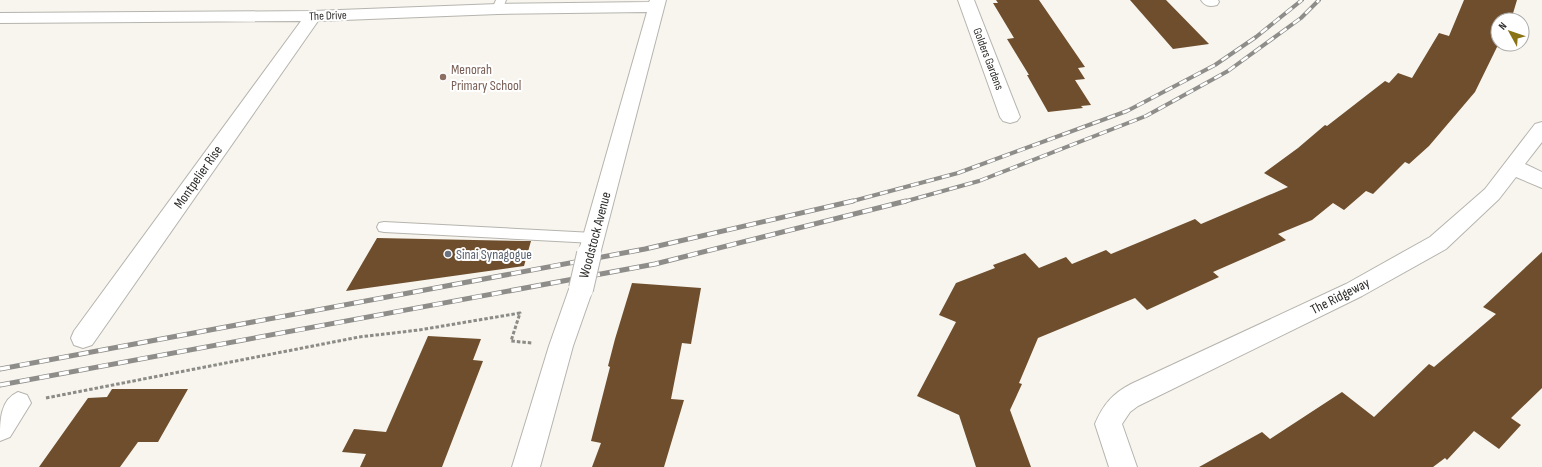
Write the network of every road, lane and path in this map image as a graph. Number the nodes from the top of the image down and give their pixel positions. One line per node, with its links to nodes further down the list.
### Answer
1 (966, 0): 6 (street, Golders Gardens)
2 (657, 4): 3 (street, The Drive); 11 (street, Woodstock Avenue)
3 (500, 5): 4 (street, The Drive)
4 (313, 16): 5 (street, The Drive); 12 (street, Montpelier Rise)
5 (0, 18)
6 (1010, 117)
7 (1542, 128): 8 (street, The Ridgeway)
8 (1514, 167): 9 (street); 18 (street, The Ridgeway)
9 (1542, 181)
10 (384, 228): 11 (lane)
11 (592, 246): 13 (street, Woodstock Avenue, bridge)
12 (84, 338)
13 (561, 346): 14 (path); 17 (street, Woodstock Avenue)
14 (73, 394)
15 (18, 403): 16 (street)
16 (0, 430)
17 (526, 467)
18 (1123, 467)

